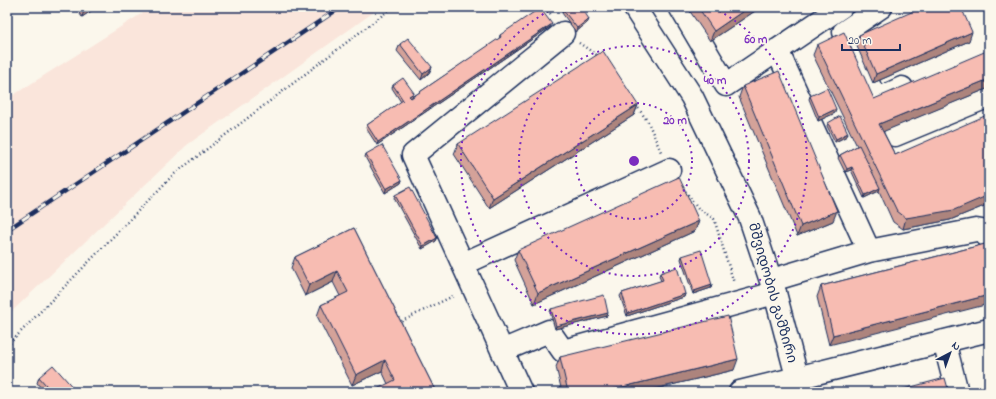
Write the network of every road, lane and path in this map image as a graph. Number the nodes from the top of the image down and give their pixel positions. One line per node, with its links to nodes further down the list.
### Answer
1 (393, 7): 20 (path)
2 (634, 7): 16 (main road, მშვიდობის გამზირი)
3 (680, 7): 7 (main road)
4 (841, 7): 7 (main road)
5 (881, 7): 8 (main road)
6 (563, 33): 14 (main road)
7 (777, 50): 13 (main road)
8 (918, 81)
9 (989, 96): 10 (main road)
10 (895, 136)
11 (669, 170): 14 (main road)
12 (989, 238): 13 (main road)
13 (869, 251): 16 (main road)
14 (463, 264): 15 (main road)
15 (473, 286): 17 (path); 21 (main road)
16 (773, 286): 21 (main road); 22 (main road, მშვიდობის გამზირი)
17 (394, 324)
18 (989, 330): 19 (main road)
19 (944, 341): 22 (main road); 25 (main road)
20 (7, 346)
21 (502, 350): 23 (main road)
22 (799, 385): 24 (main road)
23 (521, 392)
24 (740, 392)
25 (957, 392)

